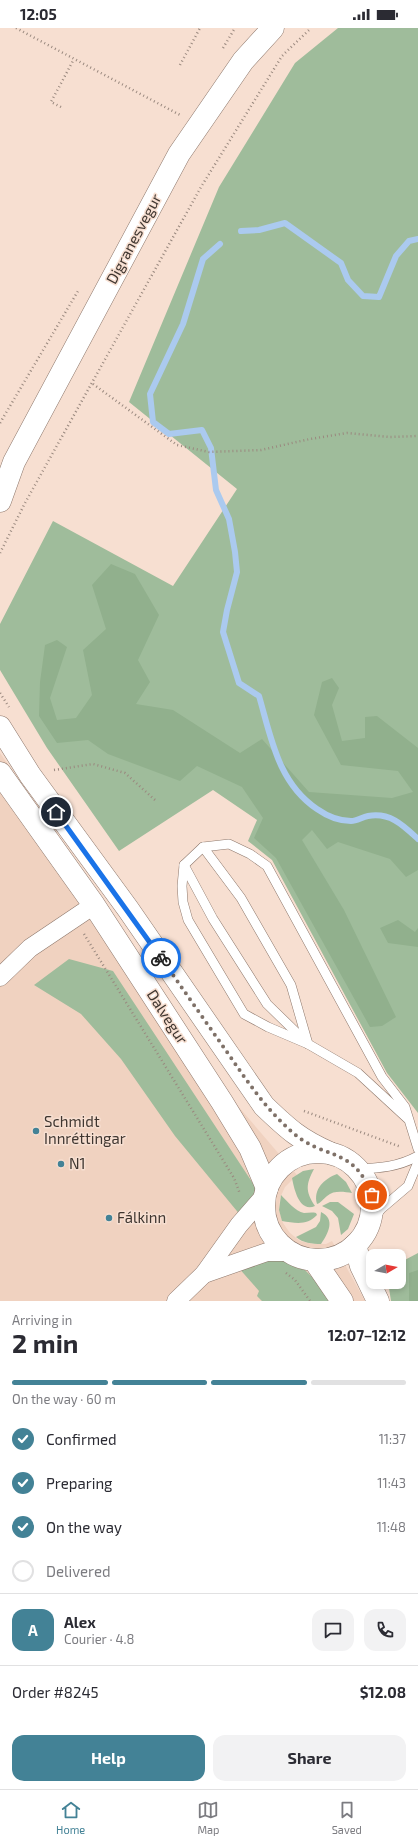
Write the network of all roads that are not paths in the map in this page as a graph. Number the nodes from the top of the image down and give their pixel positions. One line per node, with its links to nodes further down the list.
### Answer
1 (273, 28): 2 (street, Digranesvegur)
2 (7, 470): 3 (street, Digranesvegur)
3 (0, 501)
4 (0, 728): 13 (street, Dalvegur)
5 (0, 773): 8 (street, Dalvegur)
6 (203, 847): 7 (lane); 10 (lane); 11 (lane)
7 (184, 865): 10 (lane); 10 (lane)
8 (94, 905): 9 (street); 17 (street, Dalvegur)
9 (0, 976)
10 (308, 1044): 11 (lane)
11 (409, 1120): 12 (lane)
12 (418, 1149)
13 (330, 1153): 16 (street); 17 (street)
14 (418, 1156): 16 (lane)
15 (418, 1162): 18 (lane)
16 (358, 1169): 18 (street)
17 (266, 1191): 21 (street); 22 (street)
18 (369, 1225): 19 (street)
19 (355, 1245): 20 (street); 25 (street)
20 (314, 1260): 21 (street); 24 (street)
21 (286, 1261): 22 (street)
22 (204, 1274): 23 (street)
23 (176, 1301)
24 (342, 1301)
25 (378, 1301)

